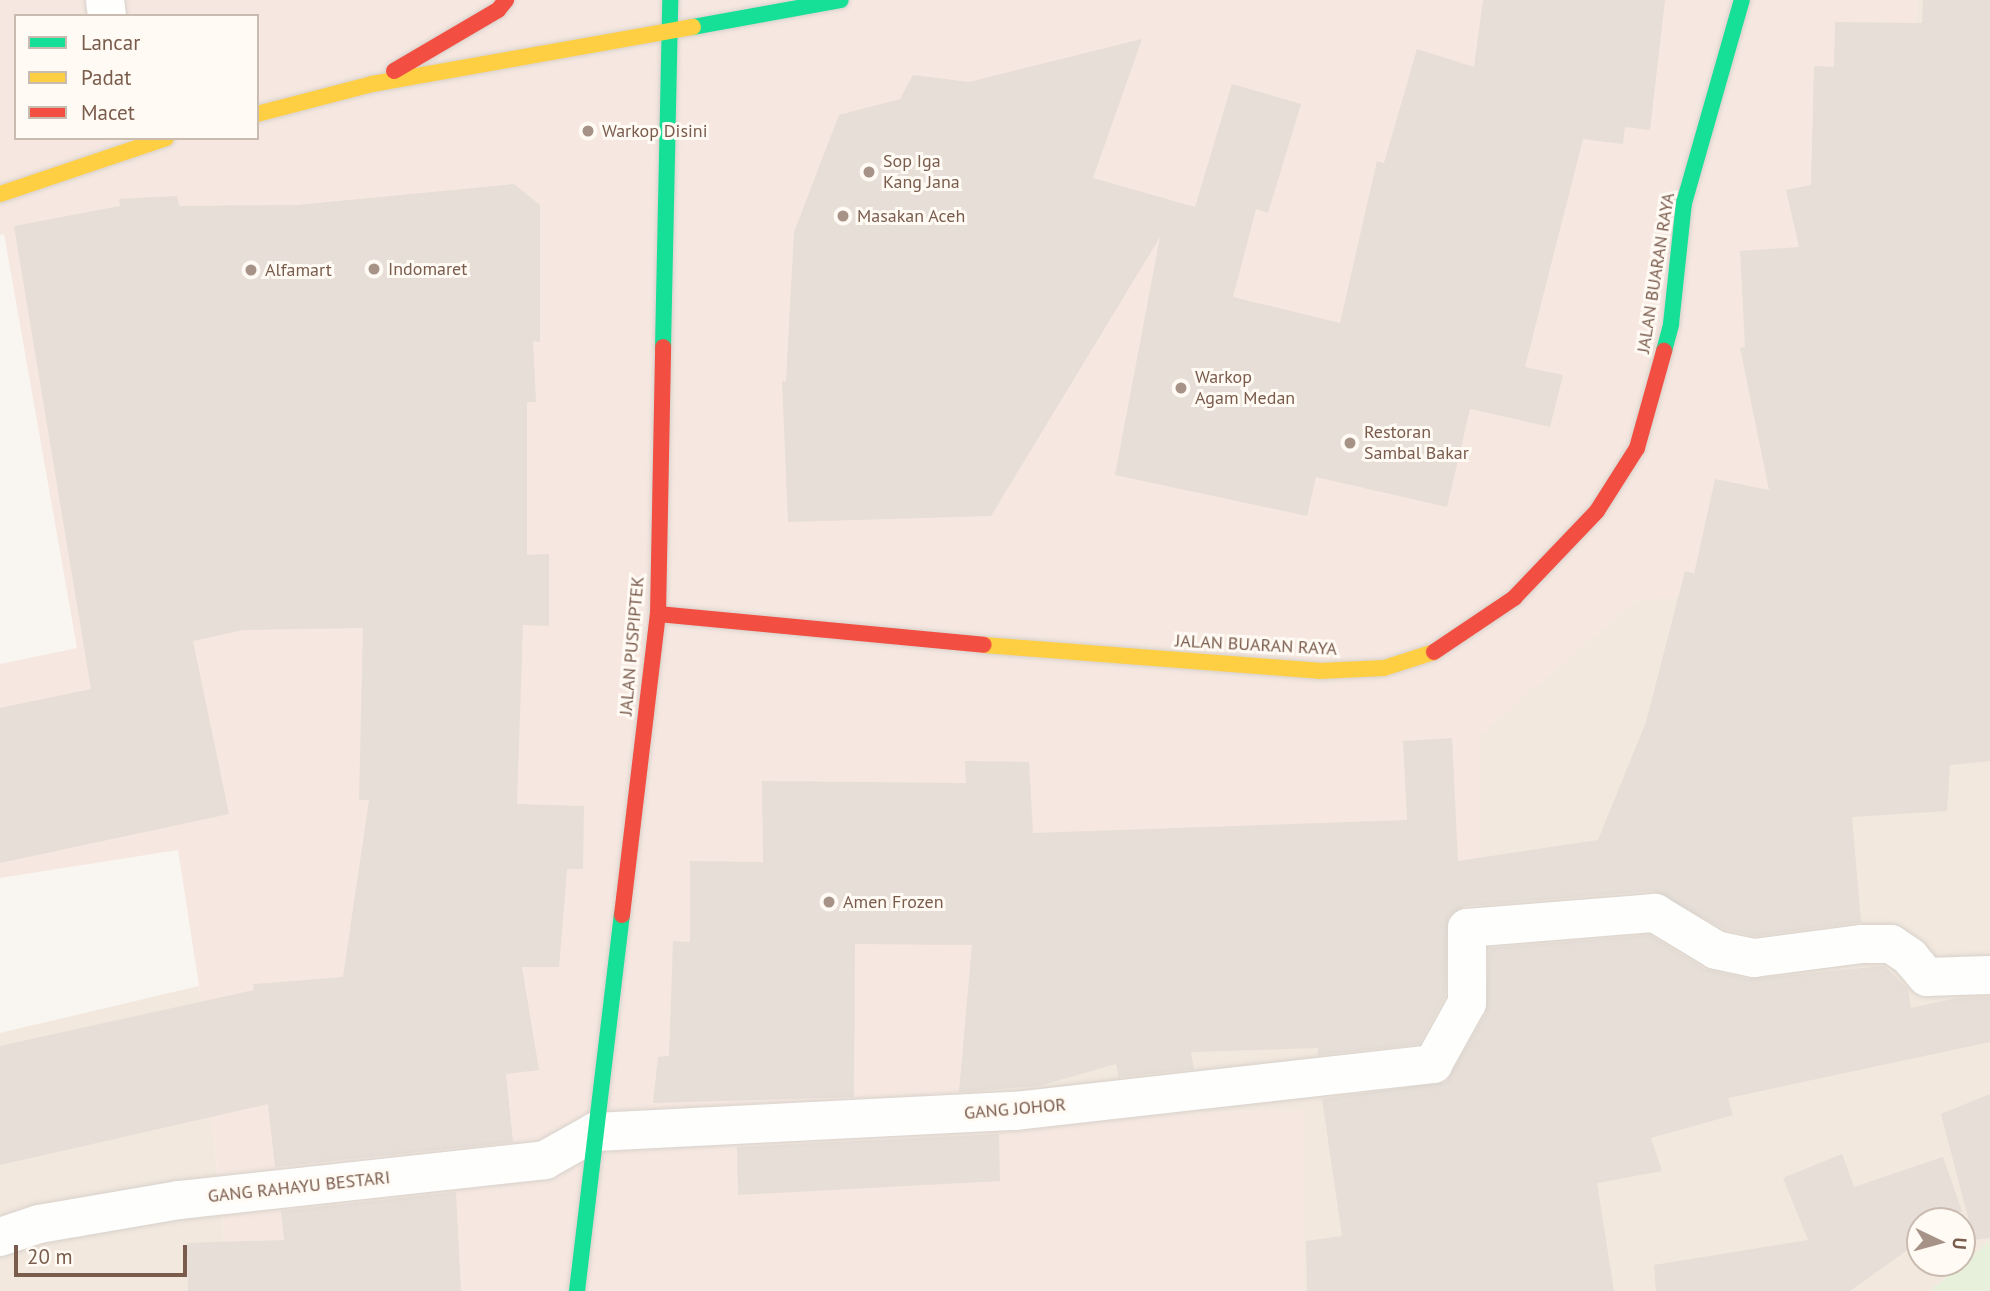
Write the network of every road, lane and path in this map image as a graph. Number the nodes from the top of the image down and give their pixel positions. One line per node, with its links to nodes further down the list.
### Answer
1 (506, 0): 8 (main road)
2 (670, 0): 6 (main road, JALAN PUSPIPTEK)
3 (841, 0): 6 (main road)
4 (1742, 0): 7 (main road, JALAN BUARAN RAYA)
5 (1720, 11): 7 (main road)
6 (671, 27): 8 (main road); 13 (main road, JALAN PUSPIPTEK)
7 (1730, 33): 13 (main road, JALAN BUARAN RAYA)
8 (372, 84): 9 (main road)
9 (259, 113)
10 (151, 140): 11 (main road)
11 (121, 144): 12 (main road)
12 (0, 194)
13 (658, 614): 15 (main road, JALAN PUSPIPTEK)
14 (1990, 975): 15 (street, GANG JOHOR)
15 (595, 1132): 16 (street, GANG RAHAYU BESTARI); 17 (main road, JALAN PUSPIPTEK)
16 (0, 1237)
17 (576, 1291)

